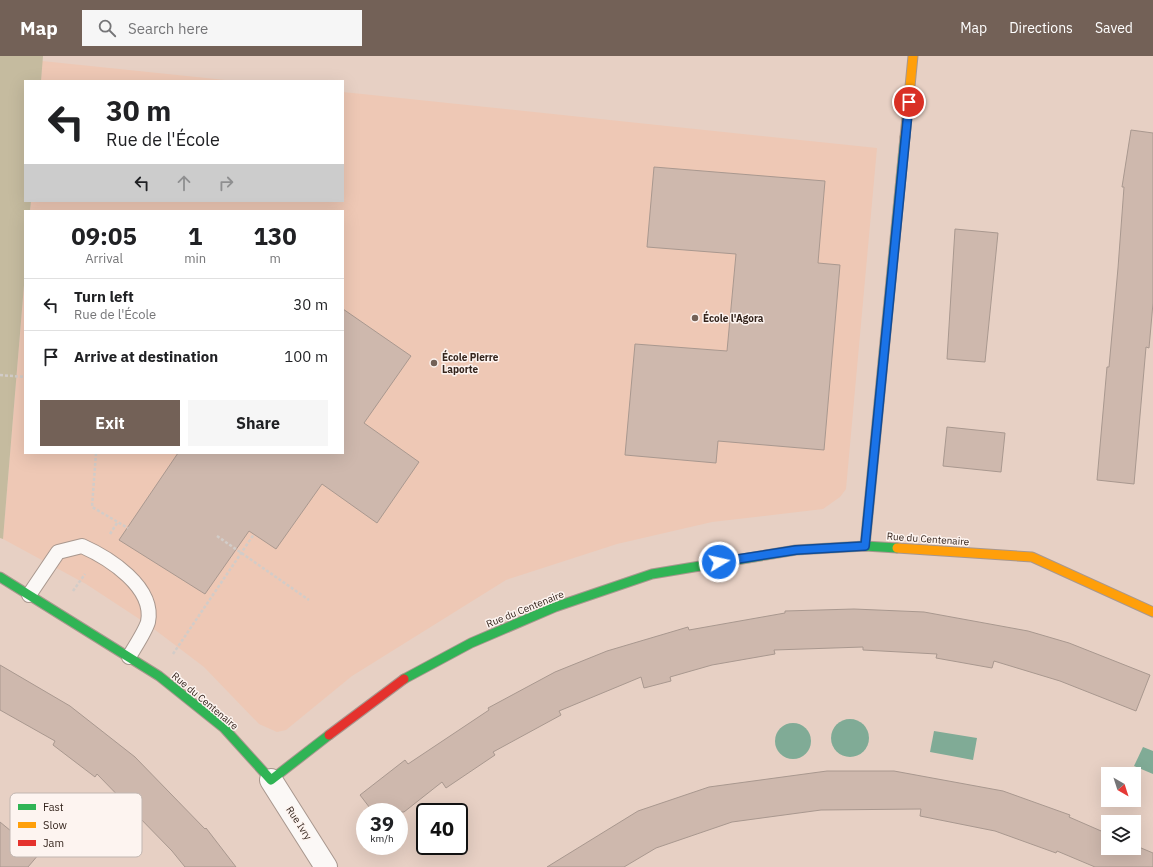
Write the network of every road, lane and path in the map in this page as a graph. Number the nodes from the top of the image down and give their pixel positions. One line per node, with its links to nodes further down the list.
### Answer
1 (913, 56): 8 (street)
2 (0, 375): 3 (path)
3 (24, 377)
4 (96, 454): 5 (path)
5 (128, 528)
6 (254, 534): 9 (path)
7 (217, 536): 9 (path)
8 (865, 546): 13 (street, Rue du Centenaire); 16 (street, Rue du Centenaire)
9 (240, 554): 12 (path); 15 (path)
10 (0, 577): 11 (street, Rue du Centenaire)
11 (30, 595): 14 (street, Rue du Centenaire); 14 (lane)
12 (310, 600)
13 (1153, 612)
14 (129, 657): 15 (street, Rue du Centenaire)
15 (159, 676): 16 (street, Rue du Centenaire)
16 (271, 780): 17 (street, Rue Ivry)
17 (326, 867)

